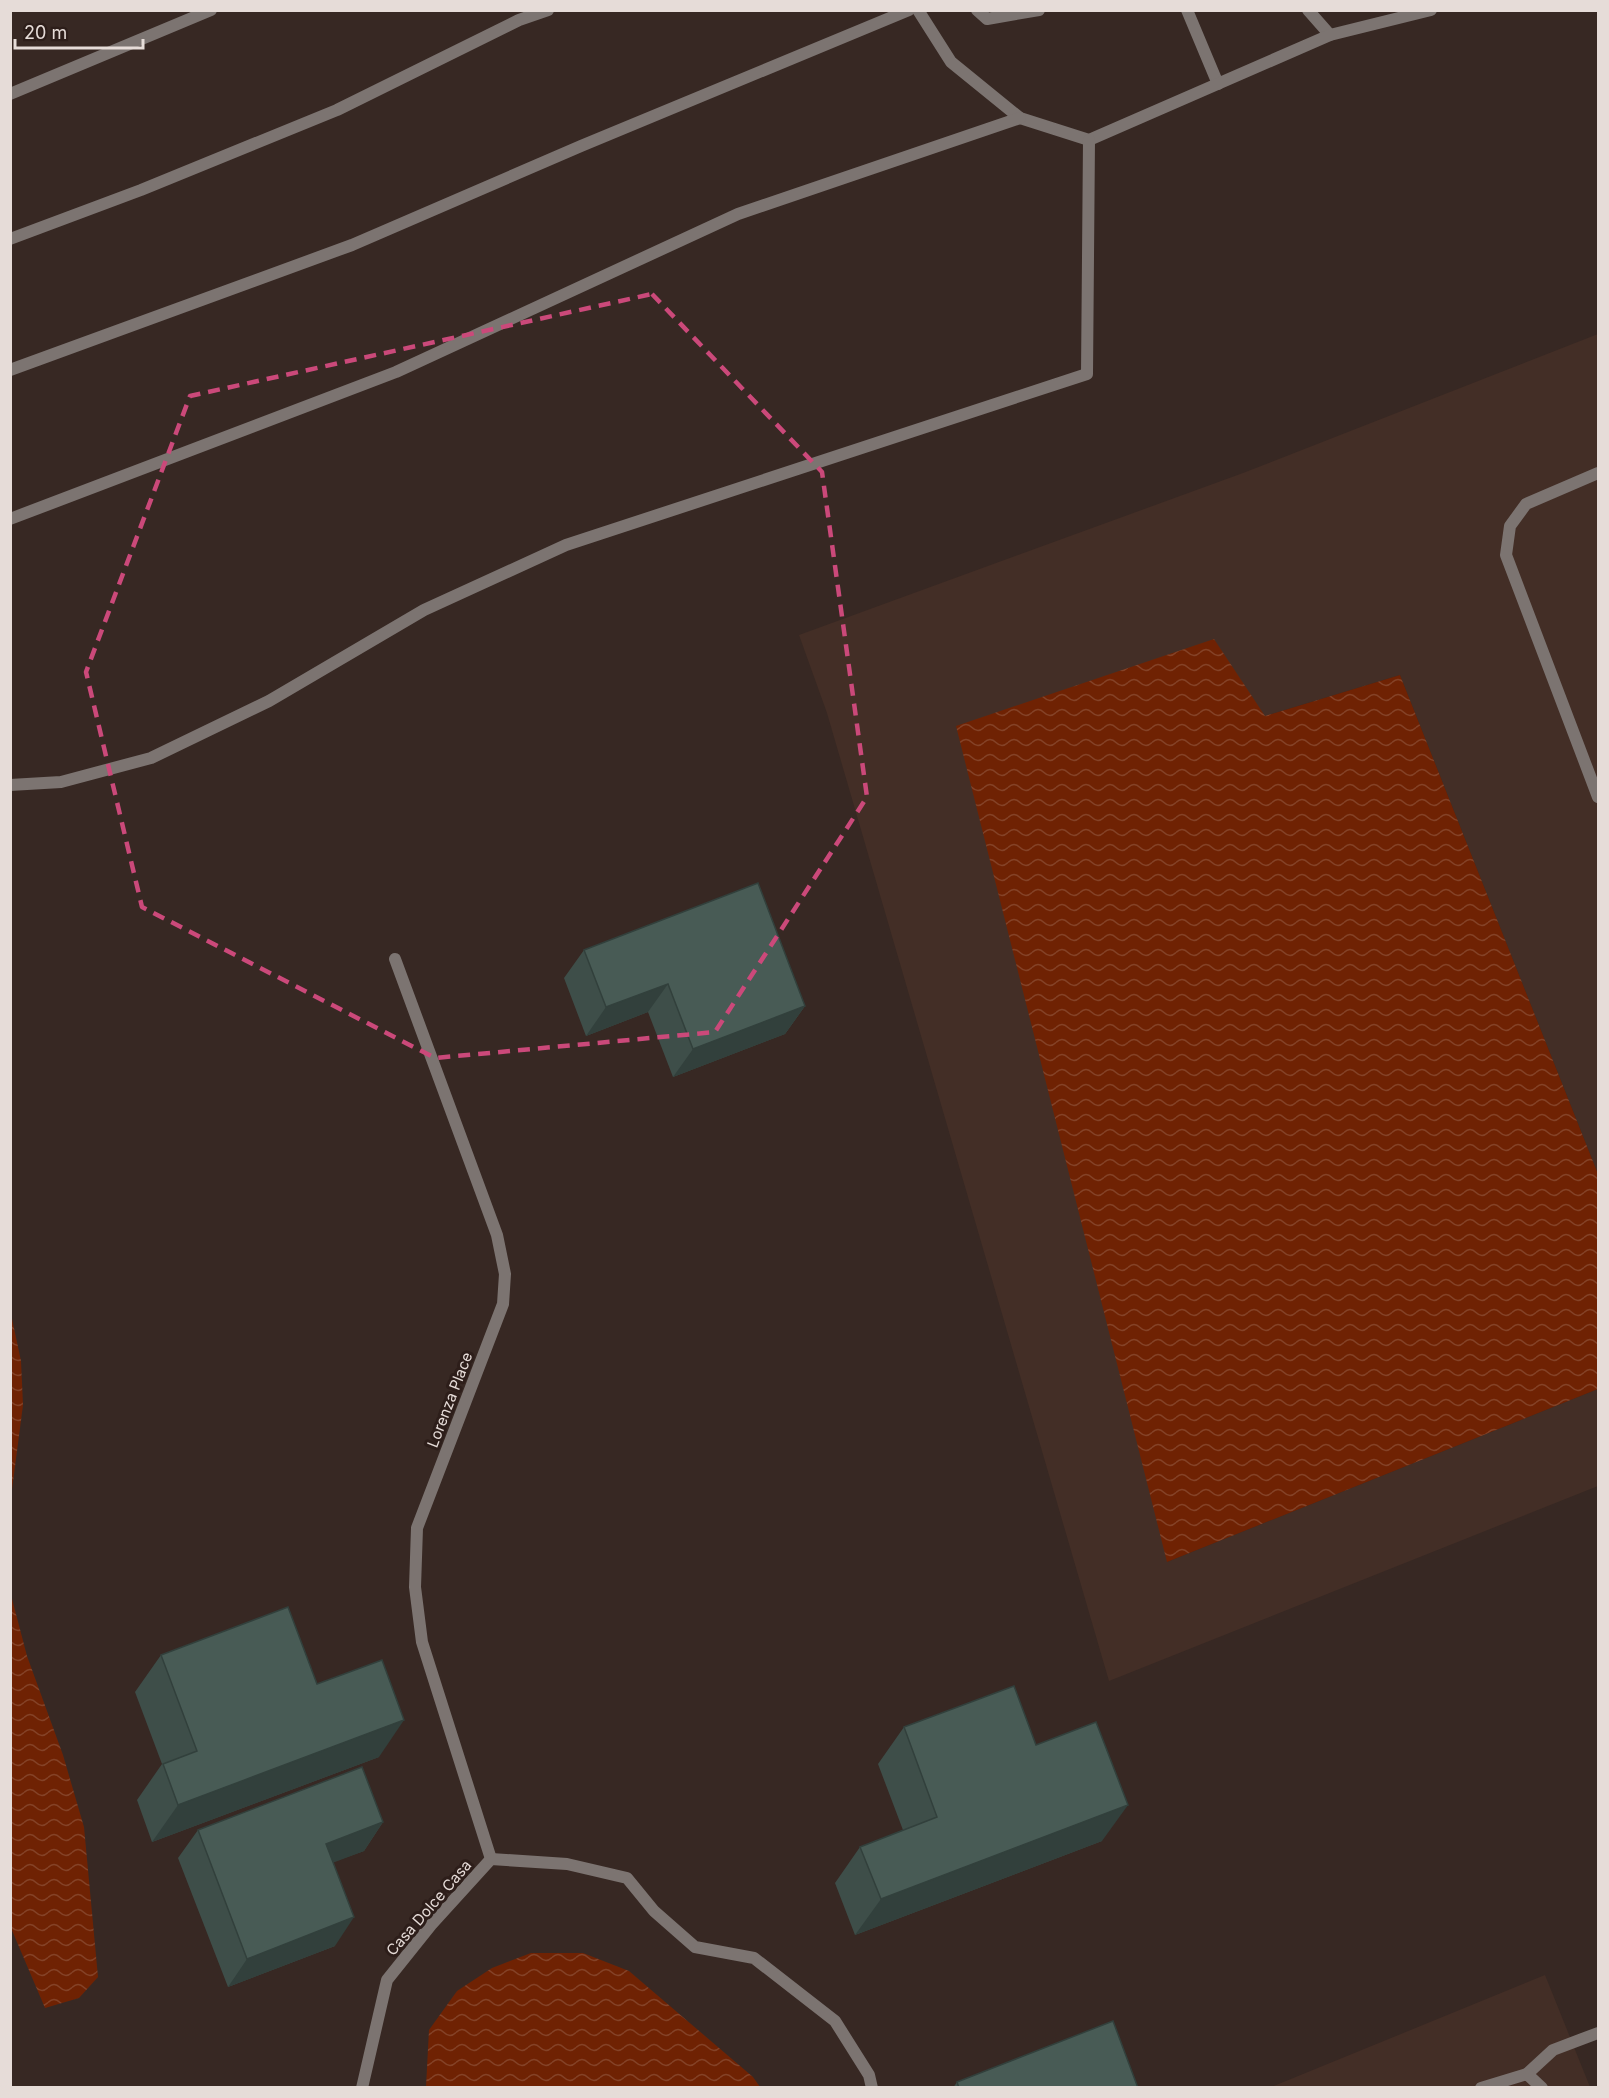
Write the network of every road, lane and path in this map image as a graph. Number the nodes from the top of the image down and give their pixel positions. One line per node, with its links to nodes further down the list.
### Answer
1 (211, 10): 12 (street)
2 (548, 10): 15 (street)
3 (909, 10): 16 (street)
4 (918, 10): 13 (street)
5 (977, 10): 6 (street)
6 (1039, 10)
7 (1187, 10): 11 (street)
8 (1308, 10): 10 (street)
9 (1431, 10): 10 (street)
10 (1330, 36): 11 (street)
11 (1218, 84): 14 (street)
12 (10, 94)
13 (1020, 118): 14 (street); 18 (street)
14 (1089, 140): 19 (street)
15 (10, 239)
16 (10, 370)
17 (1599, 473): 20 (street)
18 (10, 519)
19 (10, 785)
20 (1599, 797)
21 (395, 959): 22 (street, Lorenza Place)
22 (491, 1859): 25 (street, Casa Dolce Casa); 26 (street, Casa Dolce Casa)
23 (1599, 2033): 24 (street)
24 (1527, 2073): 27 (street); 28 (street)
25 (362, 2088)
26 (872, 2088)
27 (1480, 2088)
28 (1542, 2088)

